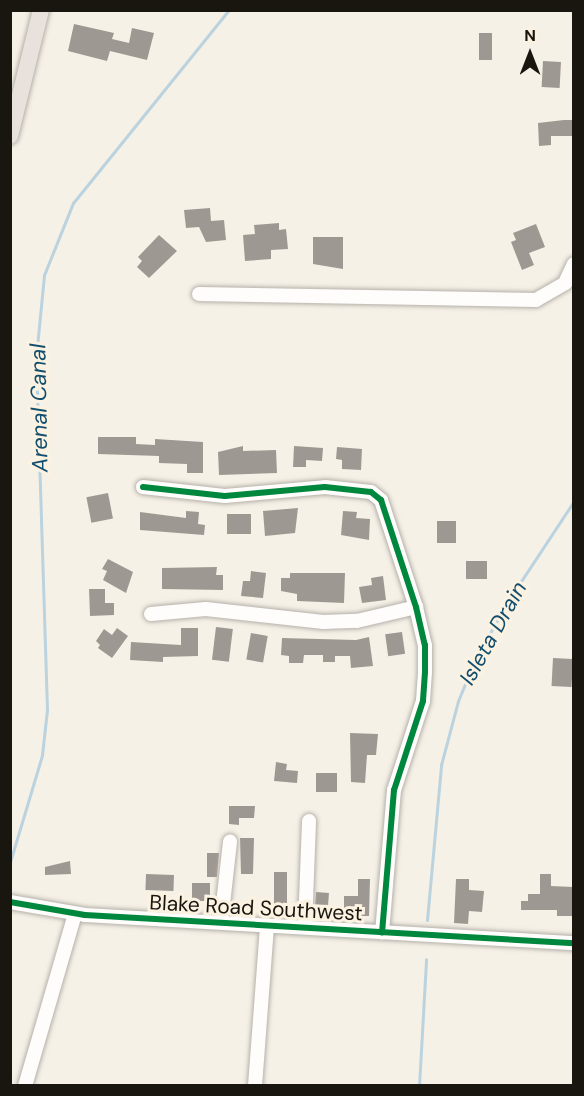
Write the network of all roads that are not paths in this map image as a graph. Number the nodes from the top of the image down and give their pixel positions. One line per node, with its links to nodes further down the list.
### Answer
1 (41, 10): 2 (main road)
2 (11, 133)
3 (573, 264): 4 (street)
4 (199, 294)
5 (143, 487): 6 (street)
6 (416, 607): 7 (street); 15 (street)
7 (151, 614)
8 (309, 821): 14 (street)
9 (230, 842): 12 (street)
10 (10, 902): 11 (street, Blake Road Southwest)
11 (75, 914): 12 (street, Blake Road Southwest); 17 (street)
12 (221, 922): 13 (street, Blake Road Southwest)
13 (267, 925): 14 (street, Blake Road Southwest); 18 (street)
14 (305, 926): 15 (street, Blake Road Southwest)
15 (382, 932): 16 (street, Blake Road Southwest)
16 (573, 943)
17 (25, 1086)
18 (255, 1086)

